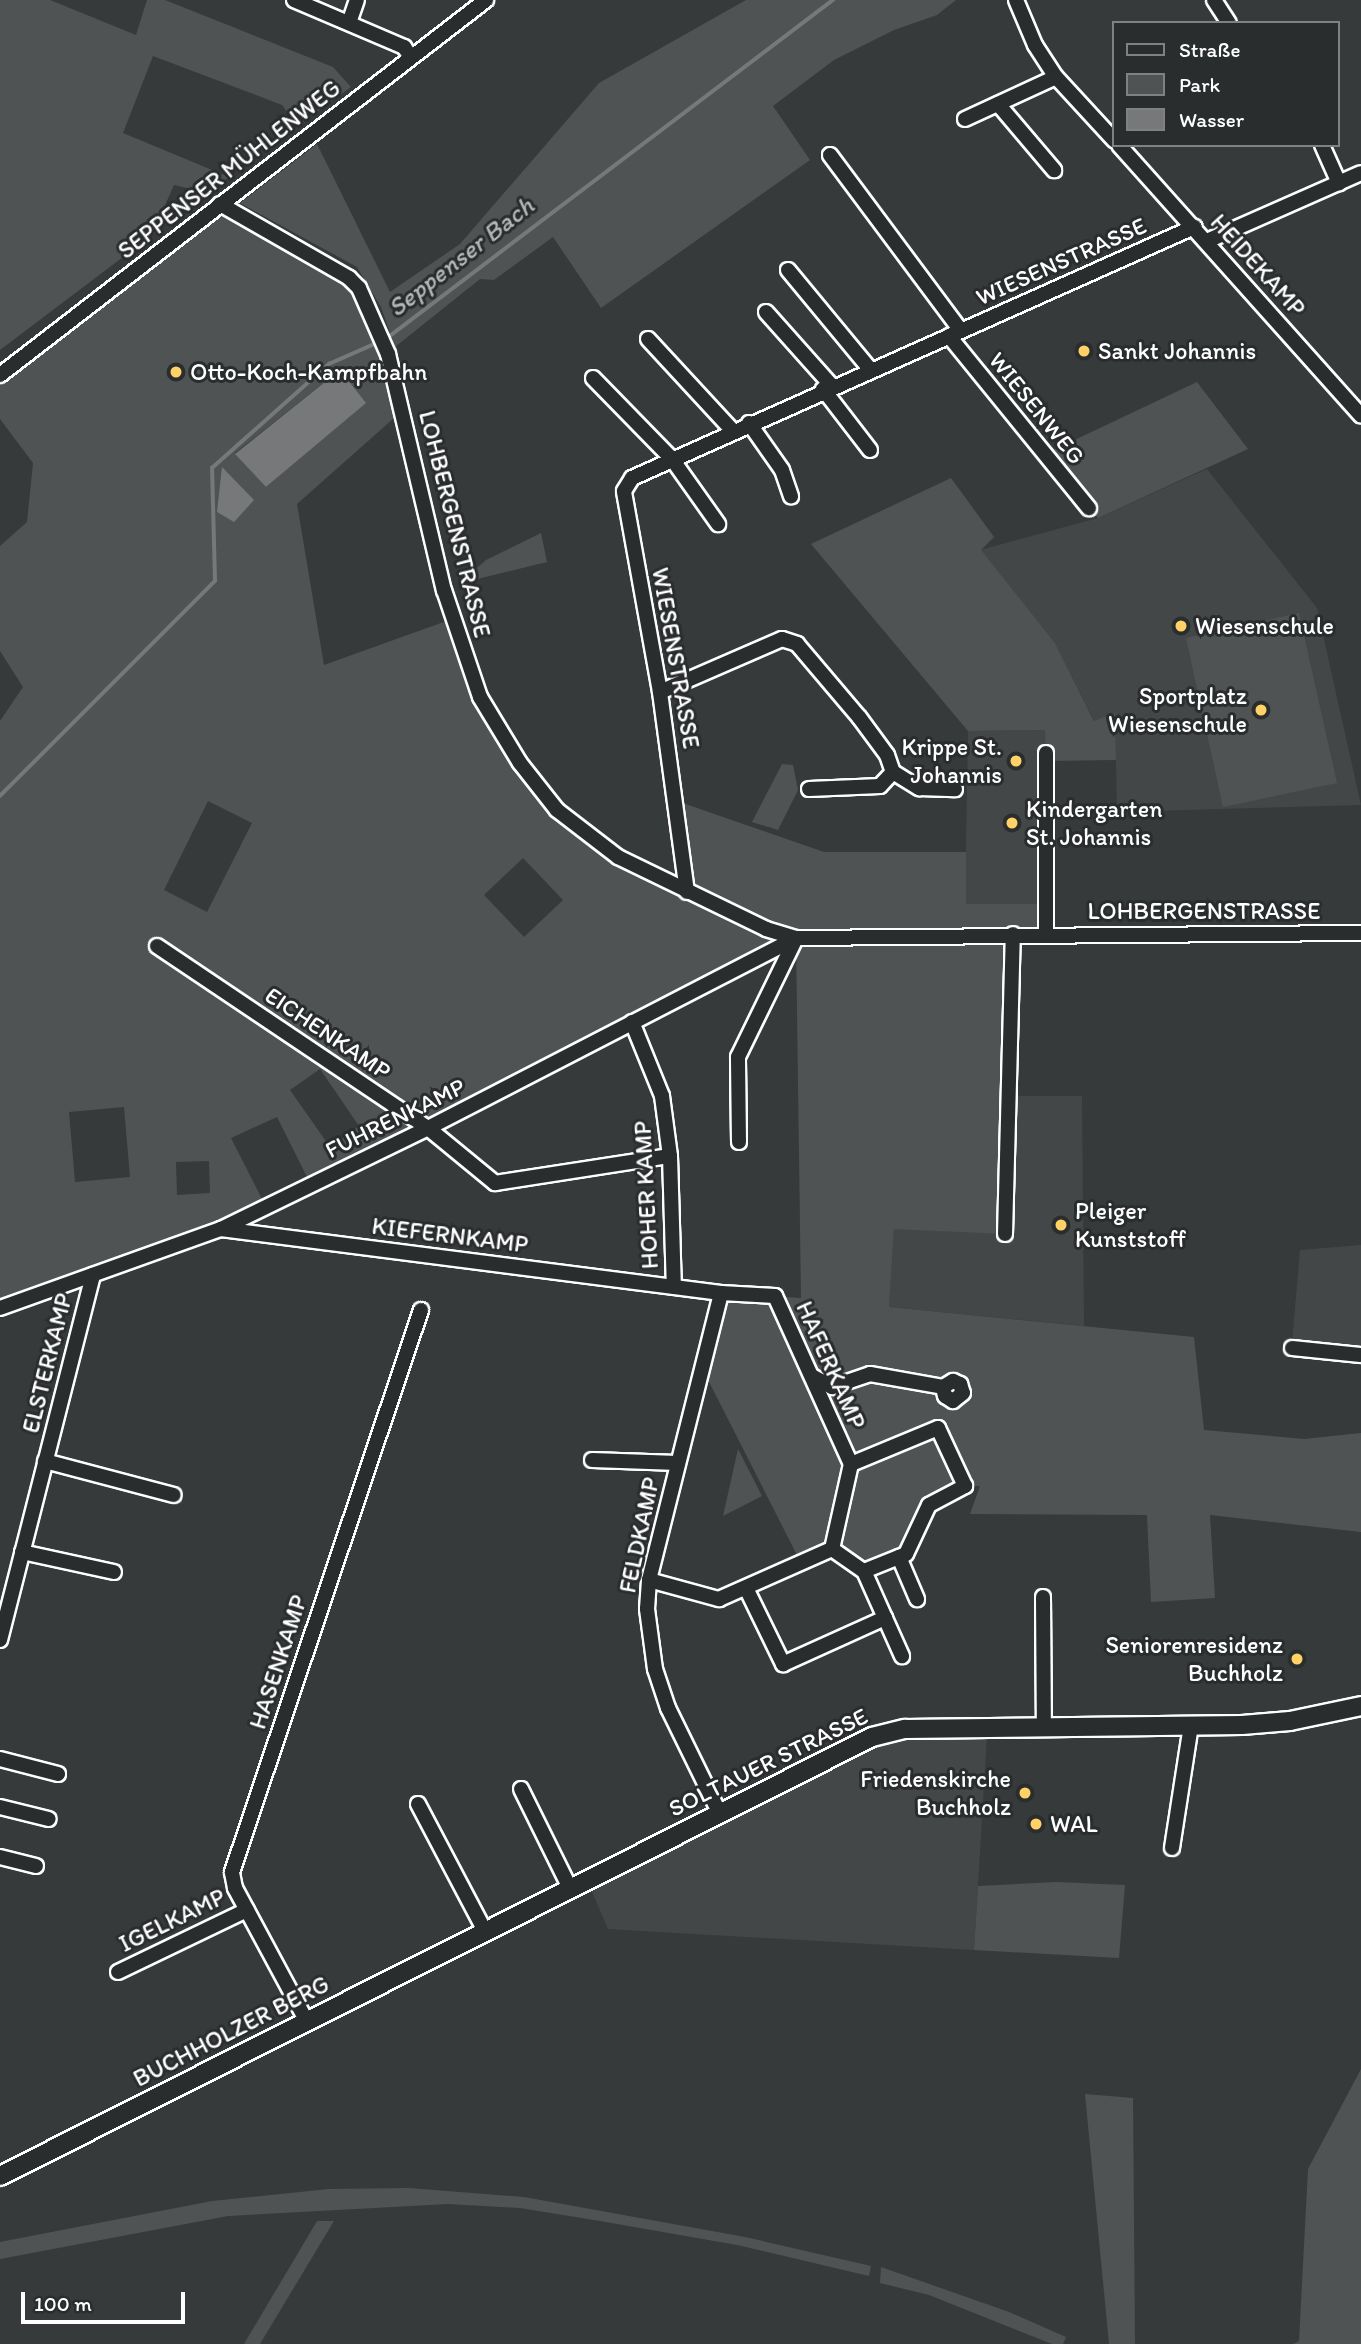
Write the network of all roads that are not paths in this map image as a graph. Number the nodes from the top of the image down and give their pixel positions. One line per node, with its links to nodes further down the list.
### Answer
1 (294, 0): 7 (street)
2 (357, 0): 7 (street)
3 (486, 0): 8 (street, SEPPENSER MÜHLENWEG)
4 (1016, 0): 9 (street)
5 (1214, 0): 6 (street)
6 (1228, 21)
7 (349, 23): 8 (street)
8 (411, 57): 19 (street, SEPPENSER MÜHLENWEG)
9 (1056, 77): 10 (street); 12 (street)
10 (998, 104): 11 (street); 16 (street)
11 (965, 119)
12 (1112, 138)
13 (1121, 147): 20 (street, HEIDEKAMP)
14 (1323, 147): 18 (street)
15 (830, 155): 24 (street, WIESENWEG)
16 (1054, 170)
17 (1361, 173): 18 (street)
18 (1339, 183): 21 (street)
19 (220, 204): 27 (street, SEPPENSER MÜHLENWEG); 43 (street, LOHBERGENSTRASSE)
20 (1194, 227): 21 (street, HEIDEKAMP); 24 (street, WIESENSTRASSE)
21 (1207, 241): 30 (street, HEIDEKAMP)
22 (788, 270): 26 (street)
23 (766, 312): 29 (street)
24 (955, 333): 26 (street, WIESENSTRASSE); 36 (street, WIESENWEG)
25 (648, 339): 32 (street)
26 (869, 368): 29 (street, WIESENSTRASSE)
27 (0, 375)
28 (593, 379): 34 (street)
29 (828, 387): 31 (street, WIESENSTRASSE); 33 (street)
30 (1358, 407)
31 (749, 424): 32 (street, WIESENSTRASSE); 35 (street)
32 (733, 431): 34 (street, WIESENSTRASSE)
33 (870, 450)
34 (671, 459): 37 (street); 38 (street, WIESENSTRASSE)
35 (791, 496)
36 (1090, 508)
37 (718, 524)
38 (660, 692): 40 (street); 43 (street, WIESENSTRASSE)
39 (1046, 753): 46 (street)
40 (893, 772): 41 (street); 42 (street)
41 (809, 789)
42 (954, 789)
43 (687, 892): 47 (street, LOHBERGENSTRASSE)
44 (1013, 933): 46 (street, LOHBERGENSTRASSE); 47 (street, LOHBERGENSTRASSE); 54 (street)
45 (1361, 933): 46 (street, LOHBERGENSTRASSE)
46 (1046, 934)
47 (796, 938): 49 (street, FUHRENKAMP); 51 (street)
48 (157, 946): 50 (street, EICHENKAMP)
49 (632, 1023): 50 (street, FUHRENKAMP); 52 (street, HOHER KAMP)
50 (428, 1128): 52 (street, EICHENKAMP); 53 (street, FUHRENKAMP)
51 (738, 1142)
52 (670, 1156): 56 (street, HOHER KAMP)
53 (221, 1228): 55 (street, FUHRENKAMP); 56 (street, KIEFERNKAMP)
54 (1005, 1234)
55 (93, 1275): 58 (street, FUHRENKAMP); 65 (street, ELSTERKAMP)
56 (674, 1287): 57 (street)
57 (721, 1293): 62 (street, HAFERKAMP); 66 (street, FELDKAMP)
58 (0, 1308)
59 (421, 1310): 95 (street, HASENKAMP)
60 (1292, 1348): 61 (street)
61 (1361, 1355)
62 (811, 1375): 63 (street); 67 (street, HAFERKAMP)
63 (943, 1387)
64 (592, 1460): 66 (street, FELDKAMP)
65 (46, 1461): 68 (street, ELSTERKAMP); 70 (street, ELSTERKAMP)
66 (678, 1464): 74 (street, FELDKAMP)
67 (851, 1464): 69 (street); 71 (street)
68 (174, 1494)
69 (832, 1549): 72 (street); 75 (street)
70 (22, 1552): 73 (street); 79 (street, ELSTERKAMP)
71 (899, 1557): 72 (street); 77 (street)
72 (864, 1571): 78 (street)
73 (114, 1572)
74 (649, 1580): 75 (street); 89 (street, FELDKAMP)
75 (746, 1587): 78 (street)
76 (1043, 1597): 83 (street)
77 (917, 1599)
78 (885, 1618): 80 (street)
79 (0, 1640)
80 (902, 1656)
81 (1361, 1706): 82 (main road, SOLTAUER STRASSE)
82 (1191, 1725): 83 (main road, SOLTAUER STRASSE); 91 (street)
83 (1044, 1727): 89 (main road, SOLTAUER STRASSE)
84 (0, 1759): 85 (street)
85 (58, 1774)
86 (521, 1789): 94 (street)
87 (418, 1804): 96 (street)
88 (0, 1807): 90 (street)
89 (719, 1812): 94 (main road, SOLTAUER STRASSE)
90 (49, 1819)
91 (1172, 1848)
92 (0, 1857): 93 (street)
93 (37, 1866)
94 (578, 1882): 96 (main road, BUCHHOLZER BERG)
95 (247, 1910): 97 (street, IGELKAMP); 98 (street, HASENKAMP)
96 (484, 1930): 98 (main road, BUCHHOLZER BERG)
97 (118, 1972)
98 (306, 2020): 99 (main road, BUCHHOLZER BERG)
99 (0, 2176)

